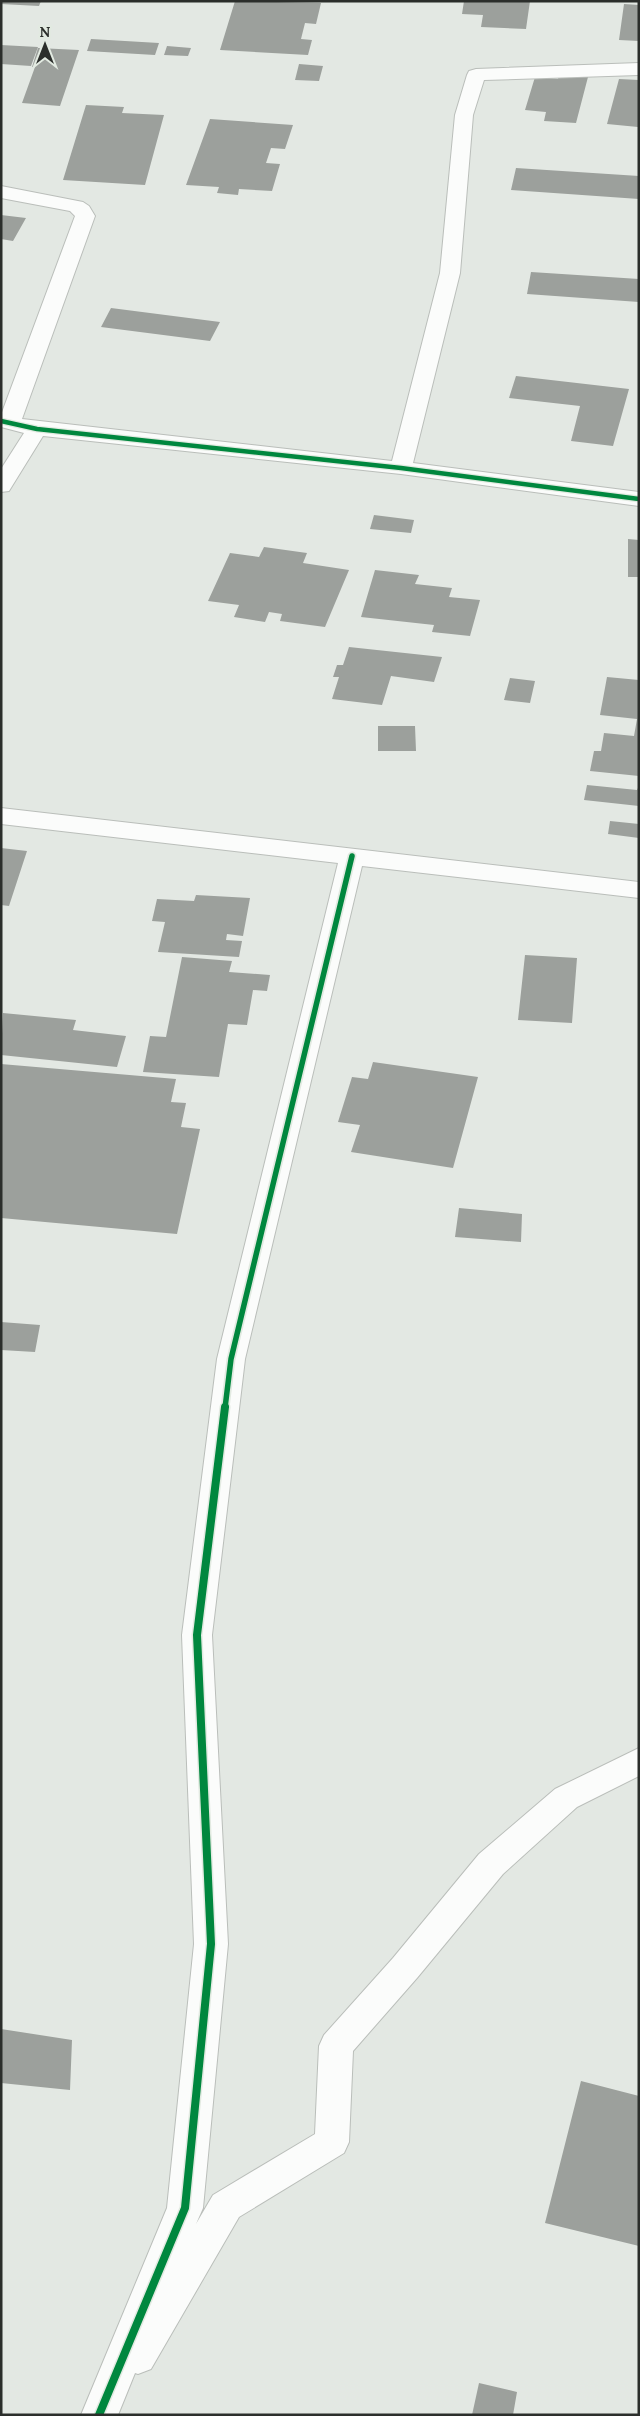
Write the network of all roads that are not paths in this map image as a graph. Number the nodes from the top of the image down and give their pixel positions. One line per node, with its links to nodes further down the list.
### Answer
1 (639, 69): 5 (street)
2 (1, 192): 3 (street)
3 (6, 421): 4 (street)
4 (37, 429): 5 (street); 6 (street)
5 (402, 468): 7 (street)
6 (1, 486)
7 (639, 499)
8 (1, 816): 9 (street)
9 (352, 856): 10 (street); 12 (street)
10 (639, 890)
11 (639, 1762): 13 (street)
12 (99, 2415)
13 (105, 2415)

